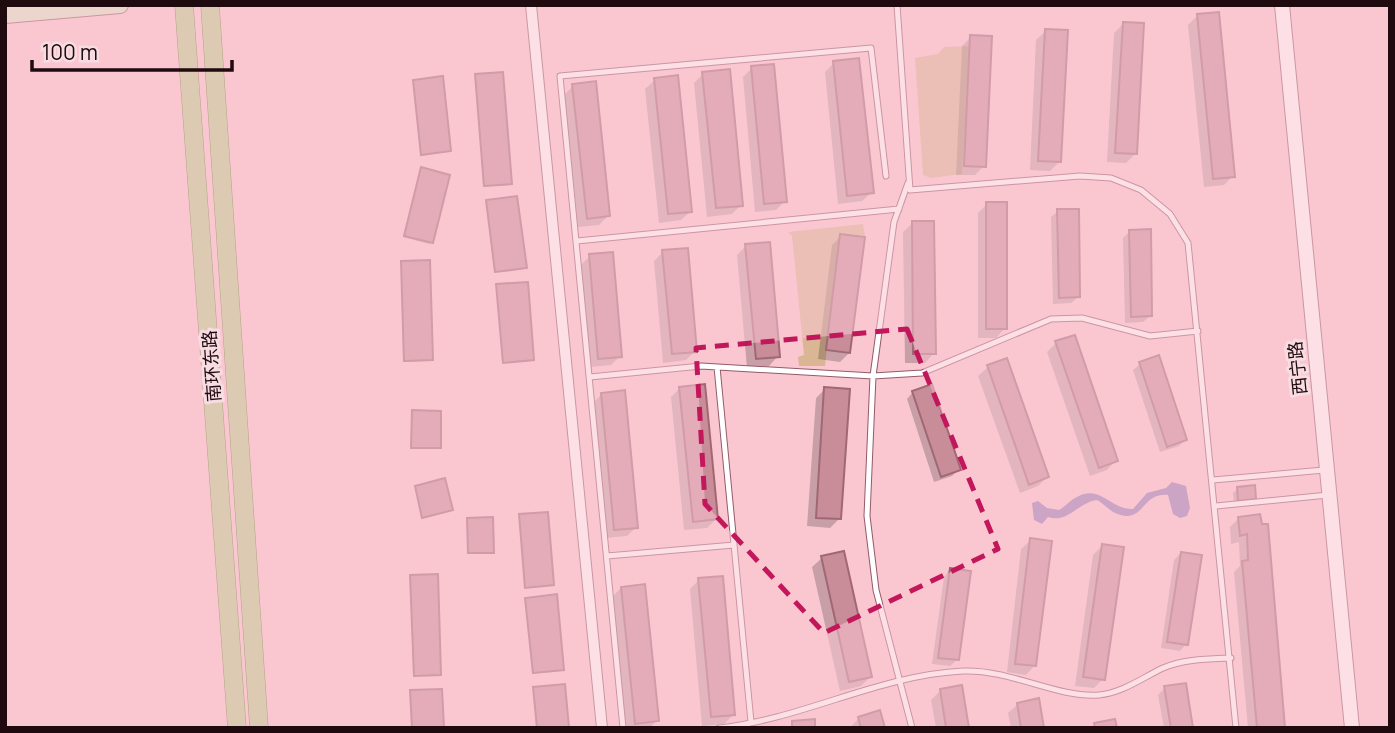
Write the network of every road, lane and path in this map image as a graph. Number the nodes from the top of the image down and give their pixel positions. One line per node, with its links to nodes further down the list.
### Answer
1 (120, 5): 7 (main road)
2 (184, 5): 25 (main road, 南环东路)
3 (210, 5): 26 (main road, 南环东路)
4 (531, 5): 27 (street)
5 (897, 5): 9 (lane)
6 (1282, 5): 16 (street, 西宁路)
7 (5, 15)
8 (886, 176): 11 (lane)
9 (909, 180): 10 (lane); 12 (lane)
10 (899, 209): 11 (lane); 14 (lane)
11 (578, 241): 15 (lane)
12 (1198, 331): 14 (lane); 17 (lane)
13 (717, 368): 14 (lane); 15 (lane); 20 (lane)
14 (873, 376): 23 (lane)
15 (590, 377): 21 (lane)
16 (1327, 469): 17 (lane); 18 (street, 西宁路)
17 (1213, 480): 19 (lane)
18 (1330, 495): 19 (lane); 32 (street, 西宁路)
19 (1216, 506): 22 (lane)
20 (734, 545): 21 (lane); 24 (lane)
21 (607, 556): 28 (lane)
22 (1231, 659): 23 (lane); 31 (lane)
23 (899, 682): 24 (lane); 30 (lane)
24 (751, 722): 29 (lane)
25 (237, 728)
26 (259, 728)
27 (601, 728)
28 (623, 728)
29 (719, 728)
30 (912, 728)
31 (1236, 728)
32 (1352, 728)

